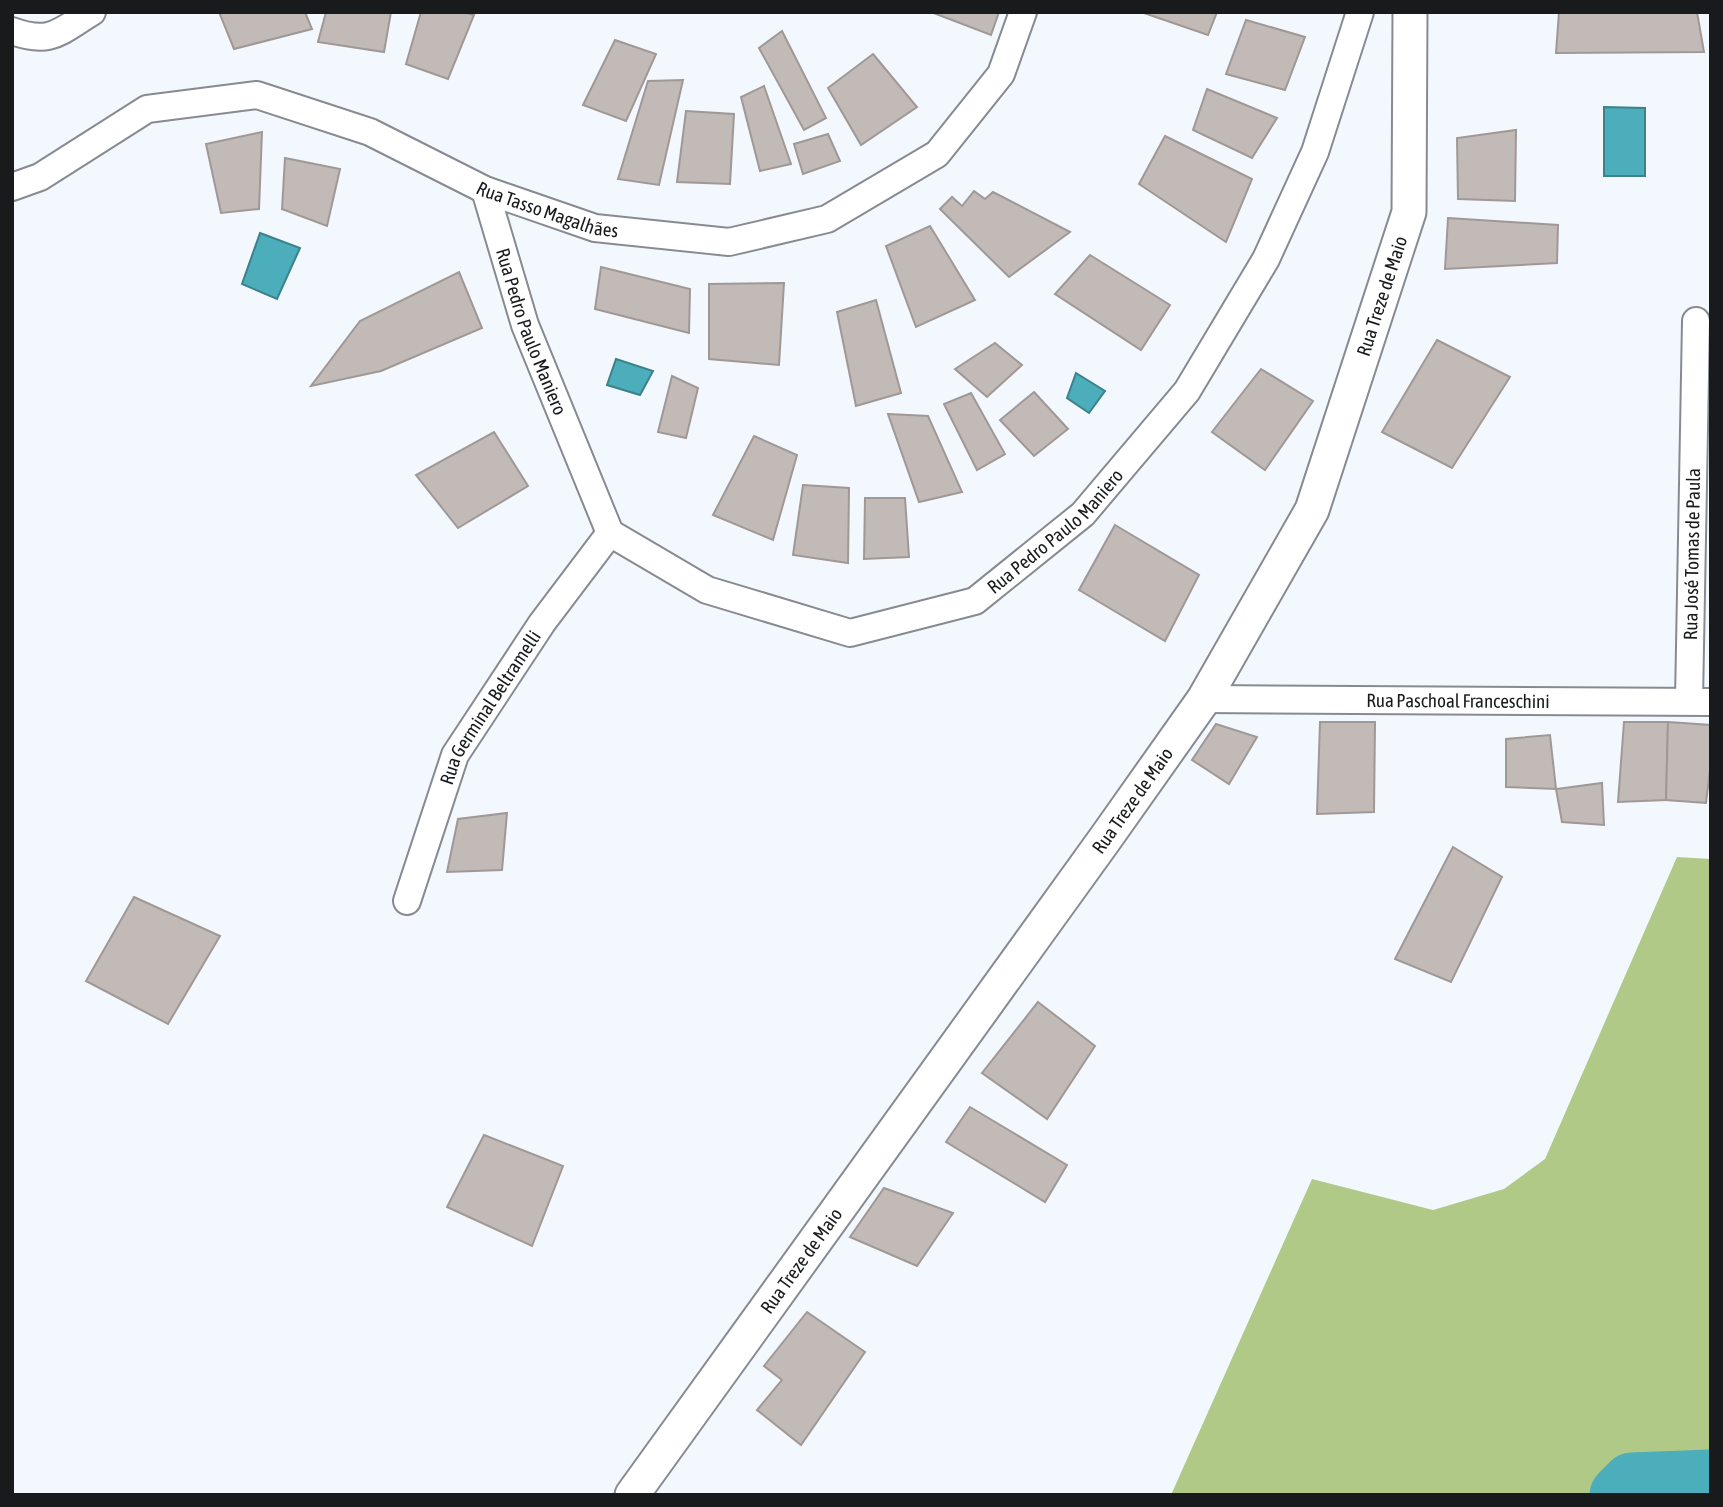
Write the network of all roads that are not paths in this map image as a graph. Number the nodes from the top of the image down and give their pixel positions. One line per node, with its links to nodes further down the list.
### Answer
1 (92, 12): 5 (street)
2 (1023, 12): 7 (street, Rua Tasso Magalhães)
3 (1360, 12): 9 (street, Rua Pedro Paulo Maniero)
4 (1410, 12): 10 (street, Rua Treze de Maio)
5 (12, 32)
6 (12, 187): 7 (street, Rua Tasso Magalhães)
7 (485, 190): 9 (street, Rua Pedro Paulo Maniero)
8 (1696, 321): 11 (street, Rua José Tomas de Paula)
9 (610, 533): 12 (street, Rua Germinal Beltramelli)
10 (1204, 699): 11 (street, Rua Paschoal Franceschini); 13 (street, Rua Treze de Maio)
11 (1700, 701)
12 (407, 901)
13 (632, 1495)

